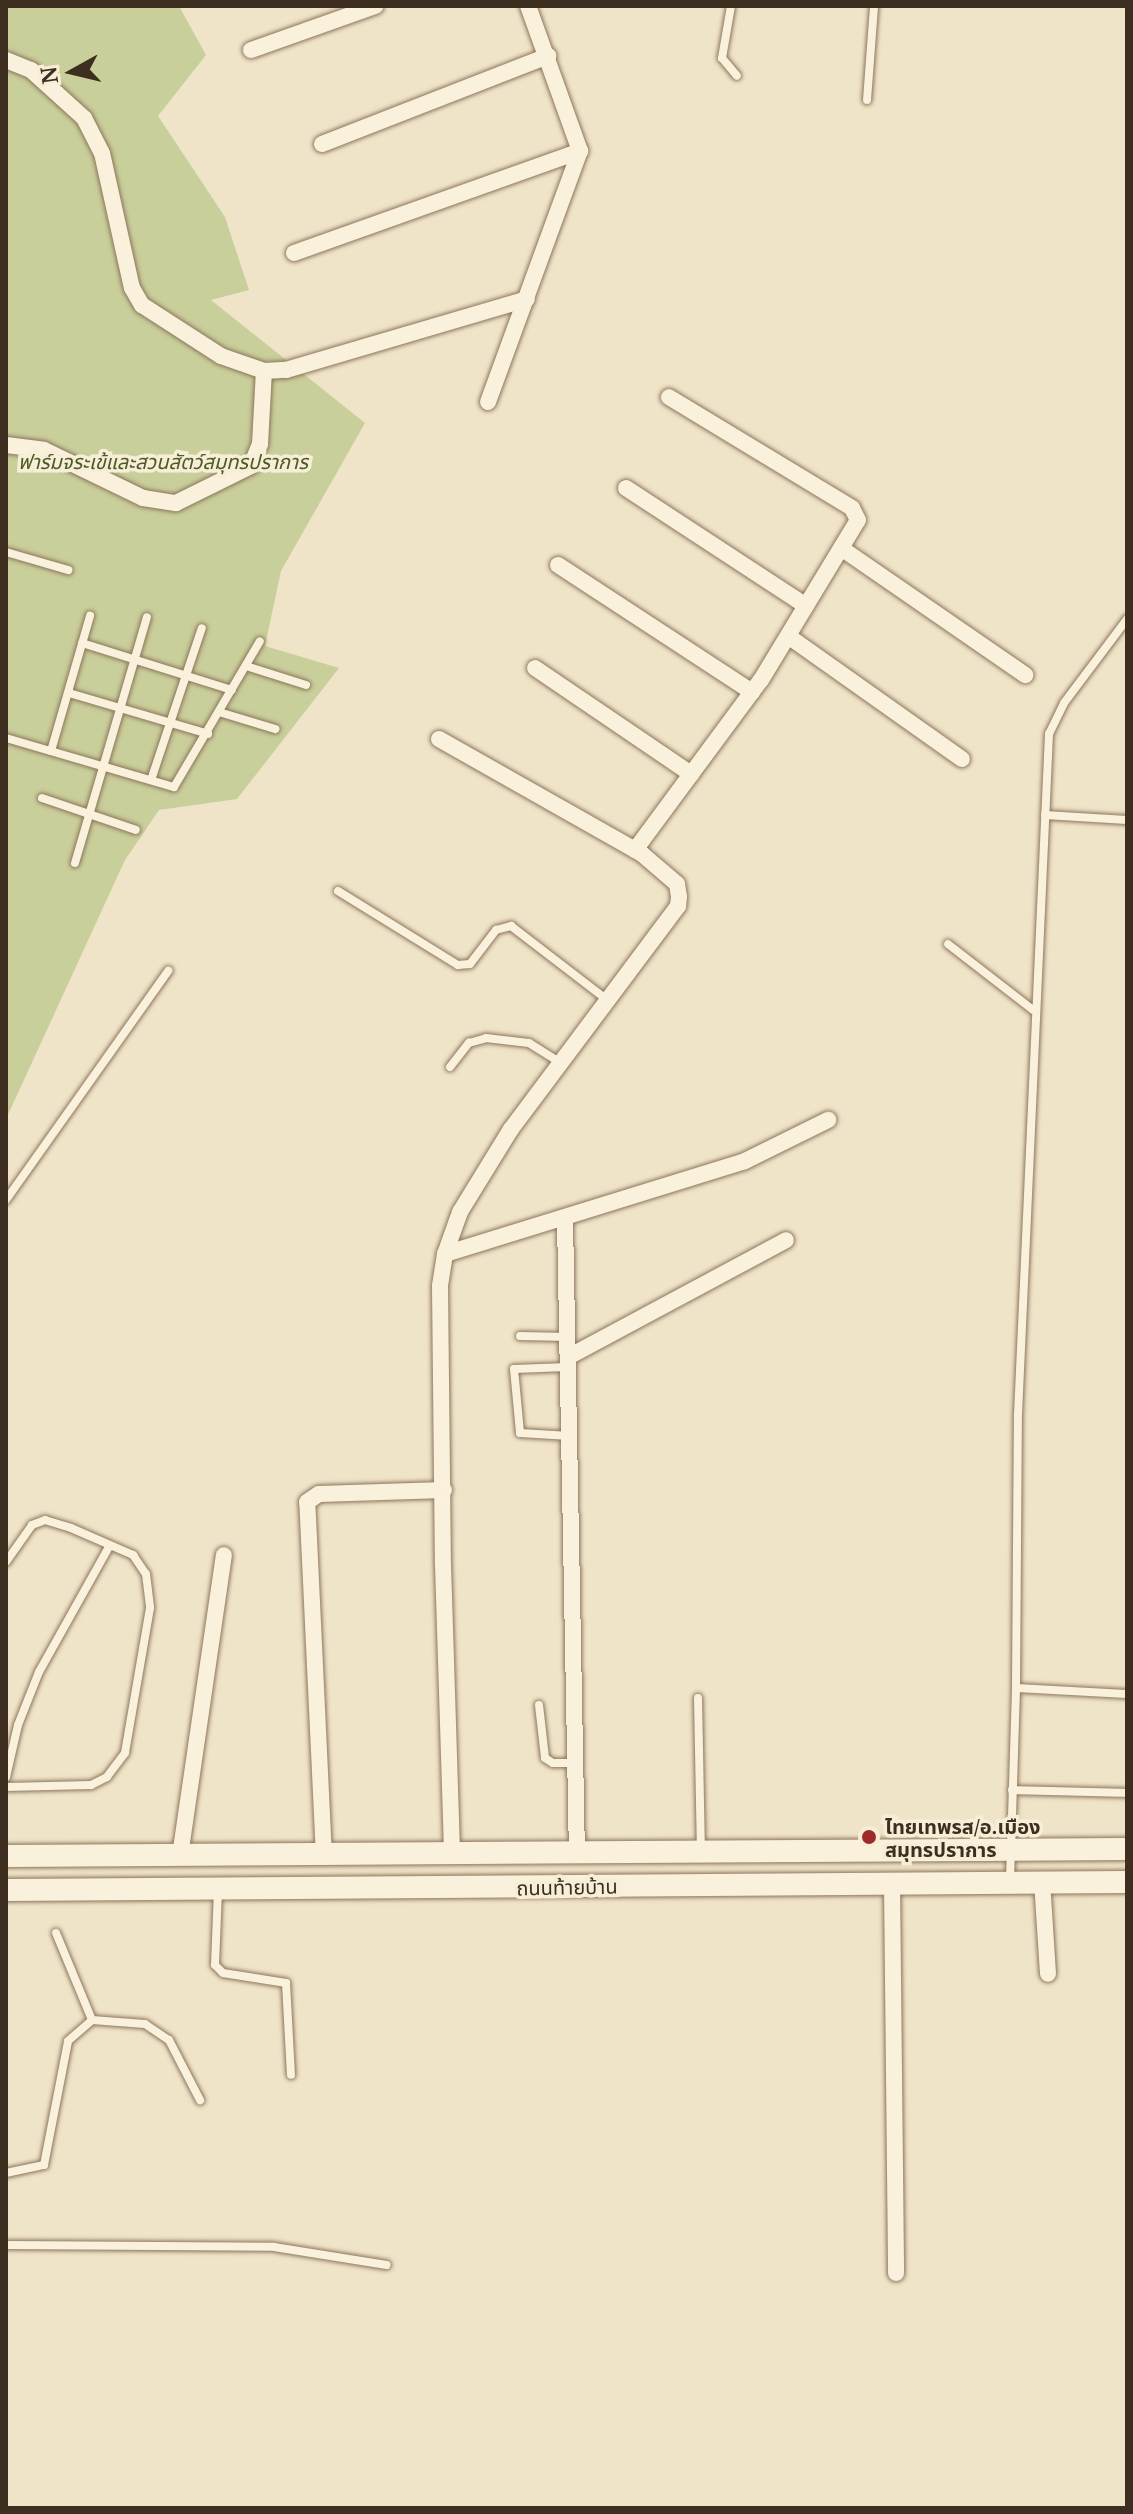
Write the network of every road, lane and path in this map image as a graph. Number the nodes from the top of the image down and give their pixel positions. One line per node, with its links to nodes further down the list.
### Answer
1 (375, 6): 5 (street)
2 (528, 6): 6 (street)
3 (731, 6): 8 (lane)
4 (874, 6): 9 (lane)
5 (251, 50)
6 (548, 56): 10 (street); 11 (street)
7 (6, 60): 14 (street)
8 (737, 76)
9 (867, 100)
10 (322, 144)
11 (580, 151): 12 (street); 13 (street)
12 (294, 253)
13 (527, 299): 14 (street); 16 (street)
14 (264, 371): 17 (street)
15 (669, 397): 19 (street)
16 (488, 402)
17 (6, 445)
18 (626, 488): 23 (street)
19 (841, 548): 23 (street); 35 (street)
20 (6, 552): 22 (lane)
21 (558, 565): 38 (street)
22 (68, 570)
23 (806, 606): 28 (street)
24 (90, 616): 30 (lane)
25 (147, 617): 31 (lane)
26 (1126, 620): 54 (lane)
27 (202, 628): 34 (lane)
28 (788, 636): 38 (street); 48 (street)
29 (260, 641): 32 (lane)
30 (82, 643): 31 (lane); 39 (lane)
31 (135, 660): 34 (lane); 40 (lane)
32 (246, 666): 36 (lane); 37 (lane)
33 (535, 668): 50 (street)
34 (185, 675): 37 (lane); 42 (lane)
35 (1025, 675)
36 (306, 685)
37 (232, 690): 41 (lane)
38 (752, 692): 50 (street)
39 (69, 693): 40 (lane); 47 (lane)
40 (121, 708): 42 (lane); 49 (lane)
41 (219, 712): 43 (lane); 44 (lane)
42 (172, 723): 44 (lane); 51 (lane)
43 (275, 729)
44 (208, 734): 51 (lane)
45 (6, 738): 47 (lane)
46 (439, 739): 57 (street)
47 (51, 751): 49 (lane)
48 (962, 759)
49 (104, 767): 51 (lane); 53 (lane)
50 (691, 774): 57 (street)
51 (151, 780)
52 (42, 798): 53 (lane)
53 (90, 813): 56 (lane); 58 (lane)
54 (1045, 815): 55 (lane); 63 (lane)
55 (1127, 820)
56 (136, 830)
57 (635, 850): 62 (street)
58 (75, 863)
59 (338, 891): 62 (lane)
60 (948, 944): 63 (lane)
61 (168, 971): 67 (lane)
62 (606, 999): 64 (street)
63 (1033, 1010): 79 (lane)
64 (560, 1062): 65 (lane); 70 (street)
65 (450, 1067)
66 (828, 1120): 68 (street)
67 (6, 1200)
68 (565, 1220): 70 (street); 72 (street)
69 (786, 1240): 73 (street)
70 (445, 1254): 75 (street)
71 (520, 1336): 72 (lane)
72 (570, 1337): 73 (street)
73 (570, 1362): 74 (street); 74 (lane)
74 (571, 1436): 83 (street)
75 (444, 1490): 93 (street); 96 (street)
76 (110, 1545): 78 (lane); 84 (lane); 85 (lane)
77 (224, 1555): 95 (street)
78 (6, 1562)
79 (1016, 1688): 80 (lane); 86 (lane)
80 (1127, 1694)
81 (698, 1698): 91 (lane)
82 (539, 1705): 83 (lane)
83 (576, 1763): 92 (street)
84 (6, 1777)
85 (6, 1787)
86 (1012, 1790): 87 (lane); 90 (lane)
87 (1127, 1793)
88 (6, 1846): 94 (lane)
89 (1127, 1849): 90 (street, ถนนท้ายบ้าน)
90 (1009, 1850): 91 (street, ถนนท้ายบ้าน); 97 (lane)
91 (701, 1853): 92 (street, ถนนท้ายบ้าน)
92 (577, 1854): 93 (street, ถนนท้ายบ้าน)
93 (452, 1855): 96 (street, ถนนท้ายบ้าน)
94 (6, 1856): 95 (street, ถนนท้ายบ้าน)
95 (180, 1856): 96 (street, ถนนท้ายบ้าน)
96 (324, 1857)
97 (1010, 1881): 98 (street, ถนนท้ายบ้าน); 100 (street, ถนนท้ายบ้าน)
98 (1042, 1881): 99 (street, ถนนท้ายบ้าน); 104 (street)
99 (1127, 1882)
100 (892, 1883): 101 (street, ถนนท้ายบ้าน); 111 (street)
101 (218, 1889): 102 (street, ถนนท้ายบ้าน); 106 (lane)
102 (6, 1890)
103 (56, 1933): 105 (lane)
104 (1048, 1974)
105 (92, 2020): 107 (lane); 108 (lane)
106 (291, 2075)
107 (200, 2100)
108 (6, 2173)
109 (6, 2245): 110 (lane)
110 (387, 2265)
111 (896, 2273)

